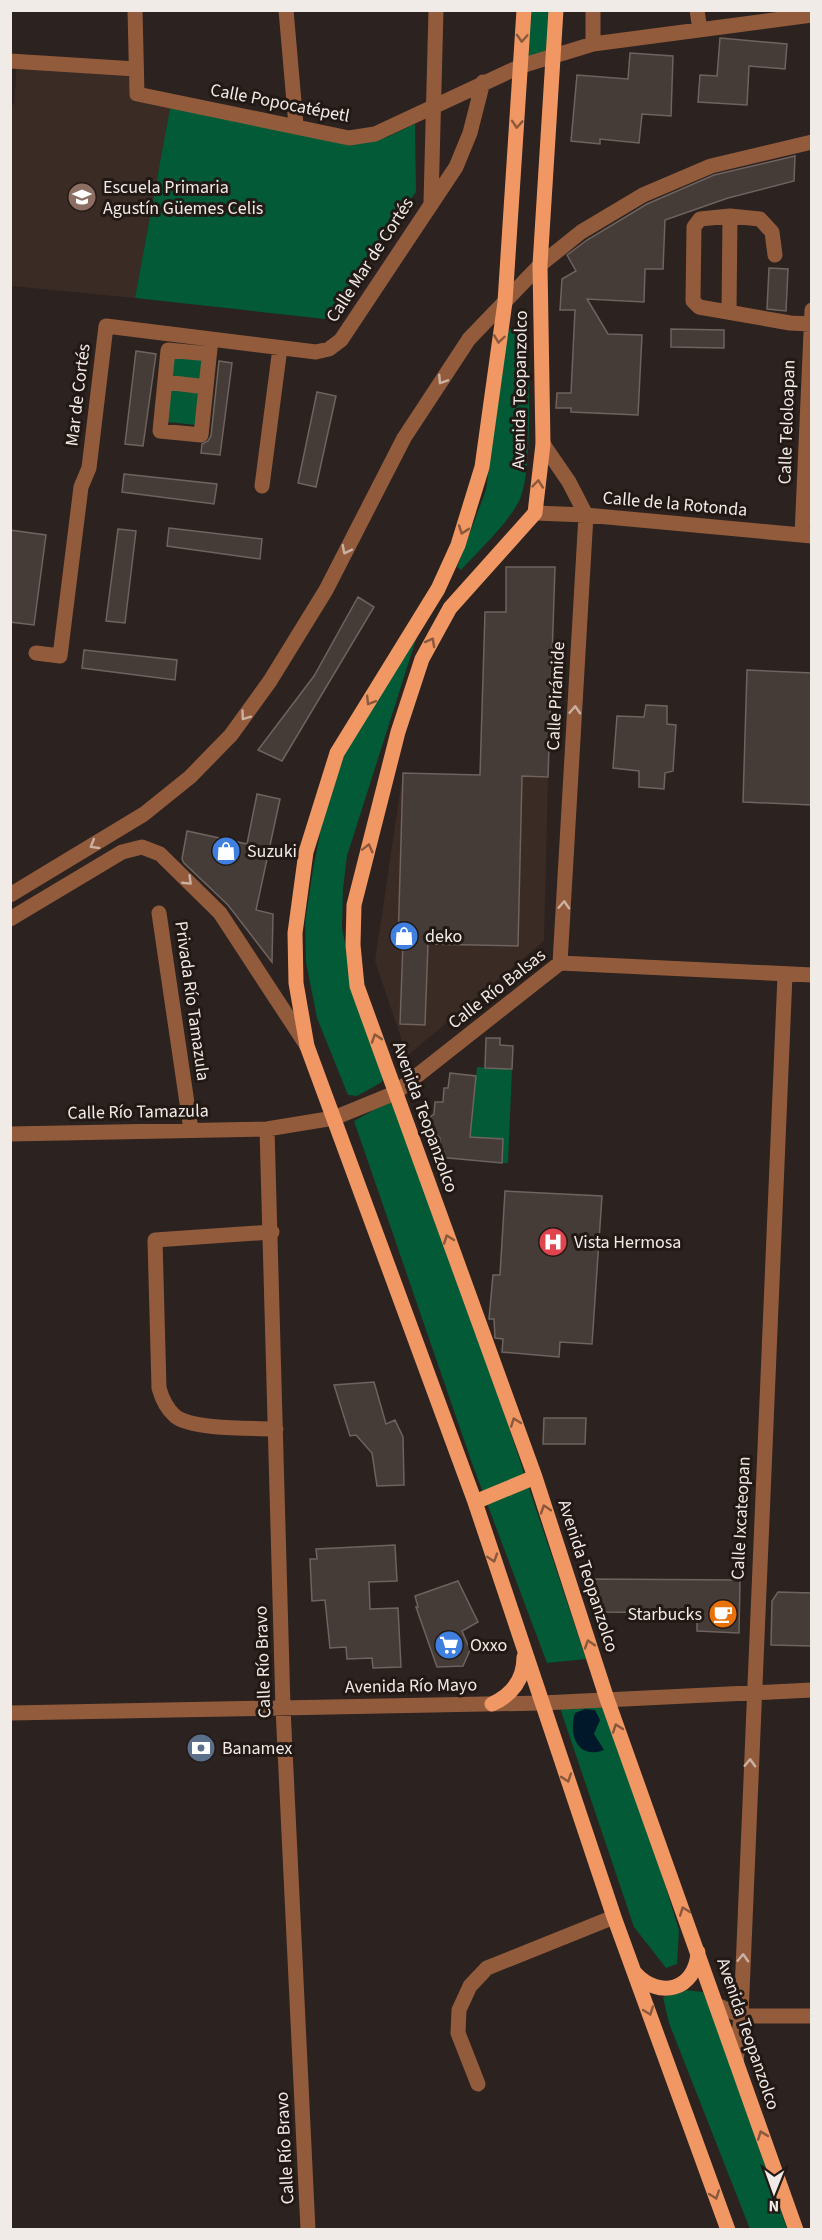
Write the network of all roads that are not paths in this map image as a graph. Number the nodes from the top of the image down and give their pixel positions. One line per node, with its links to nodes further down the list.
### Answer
1 (135, 10): 14 (street, Calle Popocatépetl)
2 (286, 10): 17 (street)
3 (436, 10): 16 (street)
4 (524, 10): 13 (main road, Avenida Teopanzolco, one-way to 13)
5 (556, 10): 11 (main road, Avenida Teopanzolco)
6 (593, 10): 10 (street)
7 (697, 10): 9 (street)
8 (812, 15): 9 (street)
9 (700, 30): 10 (street)
10 (593, 44): 11 (street)
11 (552, 56): 13 (street); 22 (main road, Avenida Teopanzolco)
12 (10, 61): 14 (street)
13 (521, 66): 15 (street, Calle Popocatépetl); 23 (main road, Avenida Teopanzolco, one-way to 23)
14 (136, 69): 17 (street, Calle Popocatépetl)
15 (483, 82): 16 (street, Calle Popocatépetl); 19 (street, Calle Mar de Cortés)
16 (432, 106): 17 (street, Calle Popocatépetl); 19 (street)
17 (296, 125)
18 (812, 142): 22 (street)
19 (431, 202): 29 (street, Calle Mar de Cortés)
20 (730, 216): 21 (street); 25 (street); 25 (street)
21 (775, 255)
22 (540, 265): 23 (street); 33 (main road, Avenida Teopanzolco)
23 (505, 302): 39 (street, one-way to 39); 45 (main road, Avenida Teopanzolco, one-way to 45)
24 (812, 310): 26 (street, Calle Teloloapan)
25 (729, 312): 26 (street)
26 (811, 324): 32 (street, Calle Teloloapan)
27 (106, 326): 28 (street, Calle Mar de Cortés); 38 (street, Mar de Cortés)
28 (210, 347): 29 (street, Calle Mar de Cortés); 30 (street); 31 (street)
29 (280, 348): 34 (street)
30 (165, 382): 31 (street); 31 (street)
31 (206, 387)
32 (809, 420): 37 (street, Calle Teloloapan)
33 (543, 444): 35 (main road, Avenida Teopanzolco, one-way to 33); 36 (street)
34 (262, 486)
35 (535, 513): 36 (street, Calle de la Rotonda); 46 (main road, Avenida Teopanzolco, one-way to 35)
36 (586, 515): 37 (street, Calle de la Rotonda); 42 (street, Calle Pirámide, one-way to 36)
37 (807, 536)
38 (36, 653)
39 (10, 895)
40 (159, 913): 49 (street, Privada Río Tamazula)
41 (10, 919): 45 (street, one-way to 45)
42 (560, 963): 43 (street, Calle Río Balsas); 46 (street, Calle Río Balsas)
43 (784, 975): 44 (street, Calle Río Balsas); 57 (street, Calle Ixcateopan)
44 (812, 975)
45 (307, 1046): 47 (main road, Avenida Teopanzolco)
46 (395, 1093): 47 (street, Calle Río Balsas); 53 (main road, Avenida Teopanzolco, one-way to 46)
47 (334, 1118): 48 (street, Calle Río Tamazula); 54 (main road, Avenida Teopanzolco)
48 (267, 1129): 49 (street, Calle Río Tamazula); 51 (street, Calle Río Bravo)
49 (191, 1130): 50 (street, Calle Río Tamazula)
50 (10, 1134)
51 (272, 1232): 52 (street, Calle Río Bravo); 52 (street)
52 (276, 1430): 61 (street, Calle Río Bravo)
53 (535, 1477): 54 (main road); 58 (main road, Avenida Teopanzolco, one-way to 53)
54 (475, 1502): 55 (main road, Avenida Teopanzolco, one-way to 55)
55 (524, 1651): 59 (main road, Avenida Teopanzolco); 60 (main road)
56 (812, 1690): 57 (street, Avenida Río Mayo)
57 (753, 1693): 58 (street, Avenida Río Mayo); 67 (street, Calle Ixcateopan, one-way to 57)
58 (607, 1699): 59 (street, Avenida Río Mayo); 64 (main road, Avenida Teopanzolco, one-way to 58)
59 (542, 1702): 60 (street, Avenida Río Mayo); 63 (main road, Avenida Teopanzolco, one-way to 63)
60 (492, 1704): 61 (street, Avenida Río Mayo)
61 (283, 1708): 62 (street, Avenida Río Mayo); 71 (street, Calle Río Bravo)
62 (10, 1713)
63 (614, 1917): 65 (main road, Avenida Teopanzolco); 70 (street)
64 (698, 1950): 65 (main road); 66 (main road, Avenida Teopanzolco)
65 (635, 1973): 72 (main road, Avenida Teopanzolco, one-way to 72)
66 (717, 2005): 67 (street); 69 (main road, Avenida Teopanzolco)
67 (741, 2016): 68 (street); 69 (street, Calle Ixcateopan)
68 (812, 2016)
69 (736, 2062): 73 (main road, Avenida Teopanzolco, one-way to 69)
70 (478, 2084)
71 (308, 2229)
72 (728, 2229)
73 (796, 2229)

